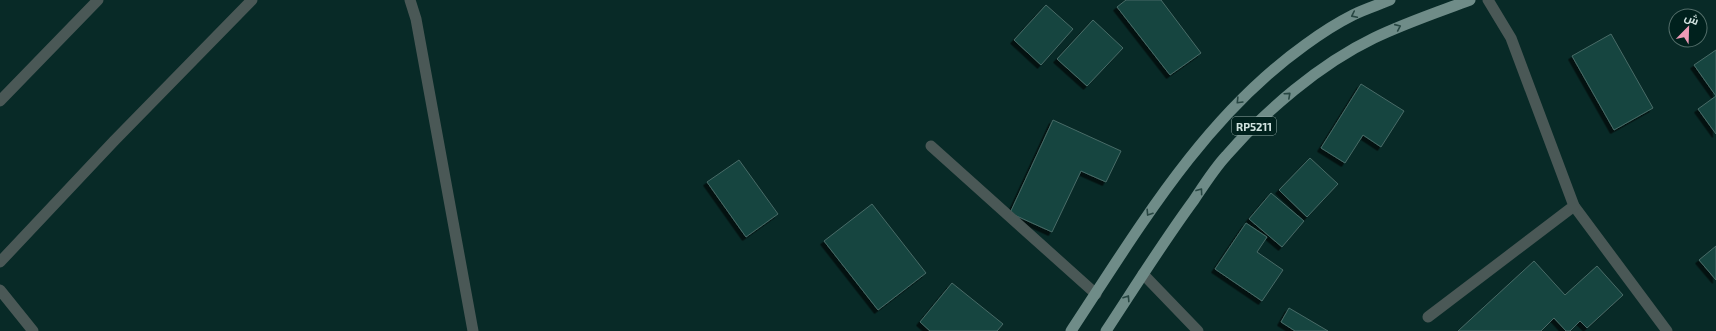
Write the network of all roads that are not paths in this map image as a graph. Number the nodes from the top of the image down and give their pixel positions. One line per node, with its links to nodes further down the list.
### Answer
1 (98, 0): 7 (street)
2 (252, 0): 10 (street)
3 (410, 0): 16 (street)
4 (1390, 0): 13 (main road, RP5211, one-way to 13)
5 (1470, 0): 11 (main road, RP5211, one-way to 5)
6 (1488, 0): 9 (street)
7 (0, 101)
8 (931, 146): 13 (street)
9 (1574, 206): 14 (street); 20 (street)
10 (0, 262)
11 (1143, 274): 18 (main road, RP5211, one-way to 11); 19 (street)
12 (0, 290): 15 (street)
13 (1096, 294): 17 (main road, RP5211)
14 (1428, 317)
15 (33, 331)
16 (473, 331)
17 (1072, 331)
18 (1106, 331)
19 (1198, 331)
20 (1667, 331)

